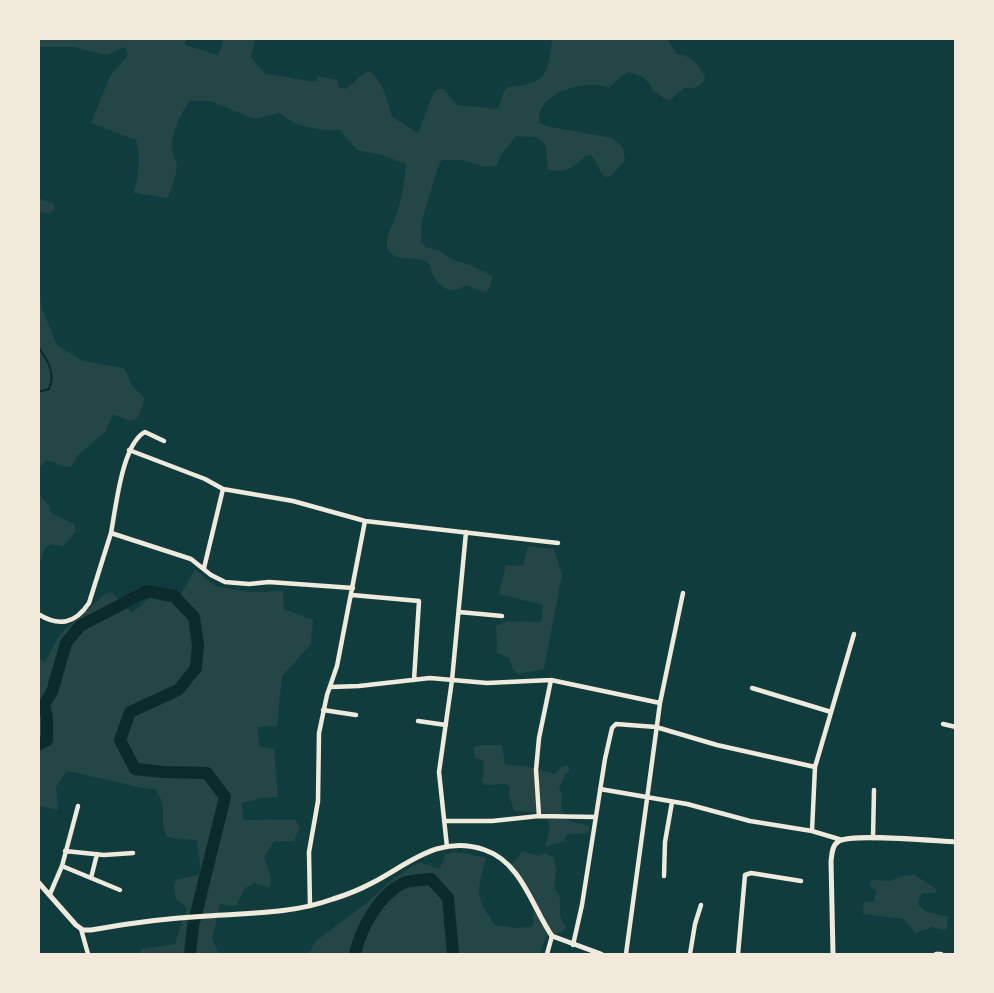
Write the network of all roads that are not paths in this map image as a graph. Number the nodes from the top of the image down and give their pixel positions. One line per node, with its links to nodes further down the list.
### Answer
1 (164, 440): 2 (street)
2 (129, 450): 3 (street); 6 (street)
3 (223, 489): 4 (street); 8 (street)
4 (365, 521): 5 (street); 9 (street)
5 (466, 532): 7 (street); 12 (street)
6 (111, 533): 8 (street); 13 (street)
7 (558, 542)
8 (204, 568): 9 (street)
9 (353, 588): 11 (street)
10 (683, 593): 21 (street)
11 (352, 596): 16 (street); 19 (street)
12 (458, 612): 14 (street); 17 (street)
13 (38, 614)
14 (502, 616)
15 (854, 634): 23 (street)
16 (414, 680): 17 (street); 19 (street)
17 (452, 680): 18 (street); 26 (street)
18 (551, 680): 21 (street); 36 (street)
19 (331, 687): 22 (street)
20 (752, 688): 23 (street)
21 (660, 703): 29 (street)
22 (323, 710): 24 (street); 55 (street)
23 (831, 712): 30 (street)
24 (356, 715)
25 (418, 721): 26 (street)
26 (446, 724): 38 (street)
27 (943, 724): 28 (street)
28 (956, 726)
29 (656, 727): 30 (street); 31 (street); 33 (street)
30 (815, 767): 39 (street)
31 (600, 789): 33 (street); 37 (street)
32 (874, 790): 40 (street)
33 (646, 797): 34 (street); 62 (street)
34 (672, 802): 39 (street); 48 (street)
35 (78, 806): 44 (street)
36 (539, 816): 37 (street); 38 (street)
37 (595, 817): 58 (street)
38 (444, 821): 43 (street)
39 (812, 831): 41 (street)
40 (873, 839): 41 (main road); 42 (main road)
41 (843, 840): 65 (main road)
42 (956, 842)
43 (447, 847): 55 (main road); 57 (main road)
44 (65, 851): 46 (street); 47 (street)
45 (133, 853): 46 (street)
46 (97, 854): 49 (street)
47 (62, 866): 49 (street); 53 (street)
48 (664, 876)
49 (91, 878): 52 (street)
50 (801, 881): 64 (street)
51 (38, 882): 53 (main road)
52 (120, 890)
53 (50, 894): 56 (main road)
54 (701, 905): 63 (street)
55 (310, 907): 56 (main road)
56 (81, 929): 59 (street)
57 (552, 936): 58 (main road); 60 (street)
58 (573, 944): 61 (main road)
59 (88, 954)
60 (547, 954)
61 (601, 954)
62 (626, 954)
63 (690, 954)
64 (738, 954)
65 (833, 954)

